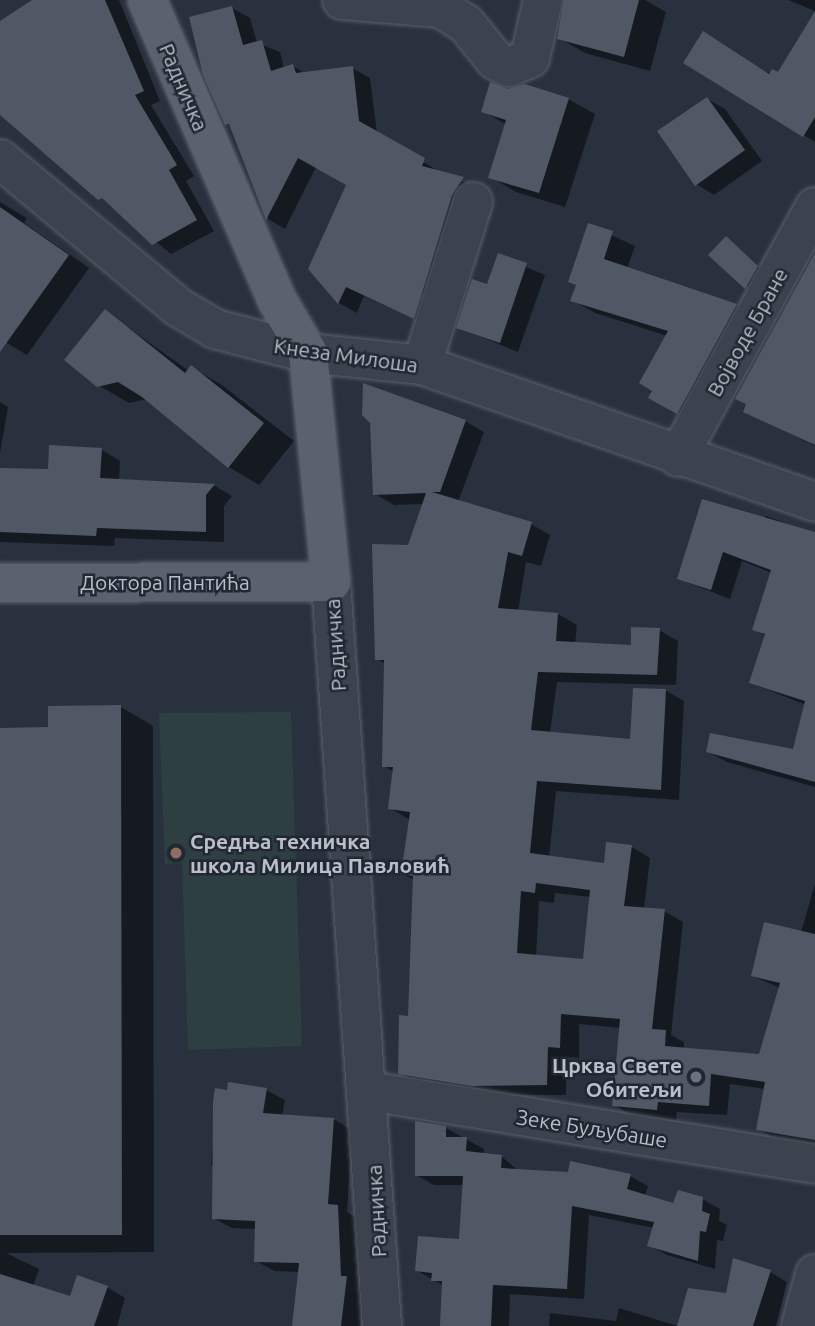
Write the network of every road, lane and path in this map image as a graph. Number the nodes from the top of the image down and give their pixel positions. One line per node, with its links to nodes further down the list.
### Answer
1 (147, 0): 7 (main road, Радничка)
2 (342, 0): 3 (street)
3 (543, 0)
4 (0, 159): 7 (street, Кнеза Милоша)
5 (473, 201): 8 (street)
6 (815, 207): 9 (street, Војводе Бране)
7 (308, 353): 8 (street, Кнеза Милоша); 11 (main road, Радничка)
8 (422, 365): 9 (street, Кнеза Милоша)
9 (678, 457): 10 (street, Кнеза Милоша)
10 (815, 502)
11 (331, 582): 12 (main road, Доктора Пантића); 13 (street, Радничка)
12 (0, 583)
13 (369, 1091): 14 (street, Зеке Буљубаше); 16 (street, Радничка)
14 (815, 1164)
15 (815, 1274): 17 (street)
16 (382, 1326)
17 (802, 1326)

